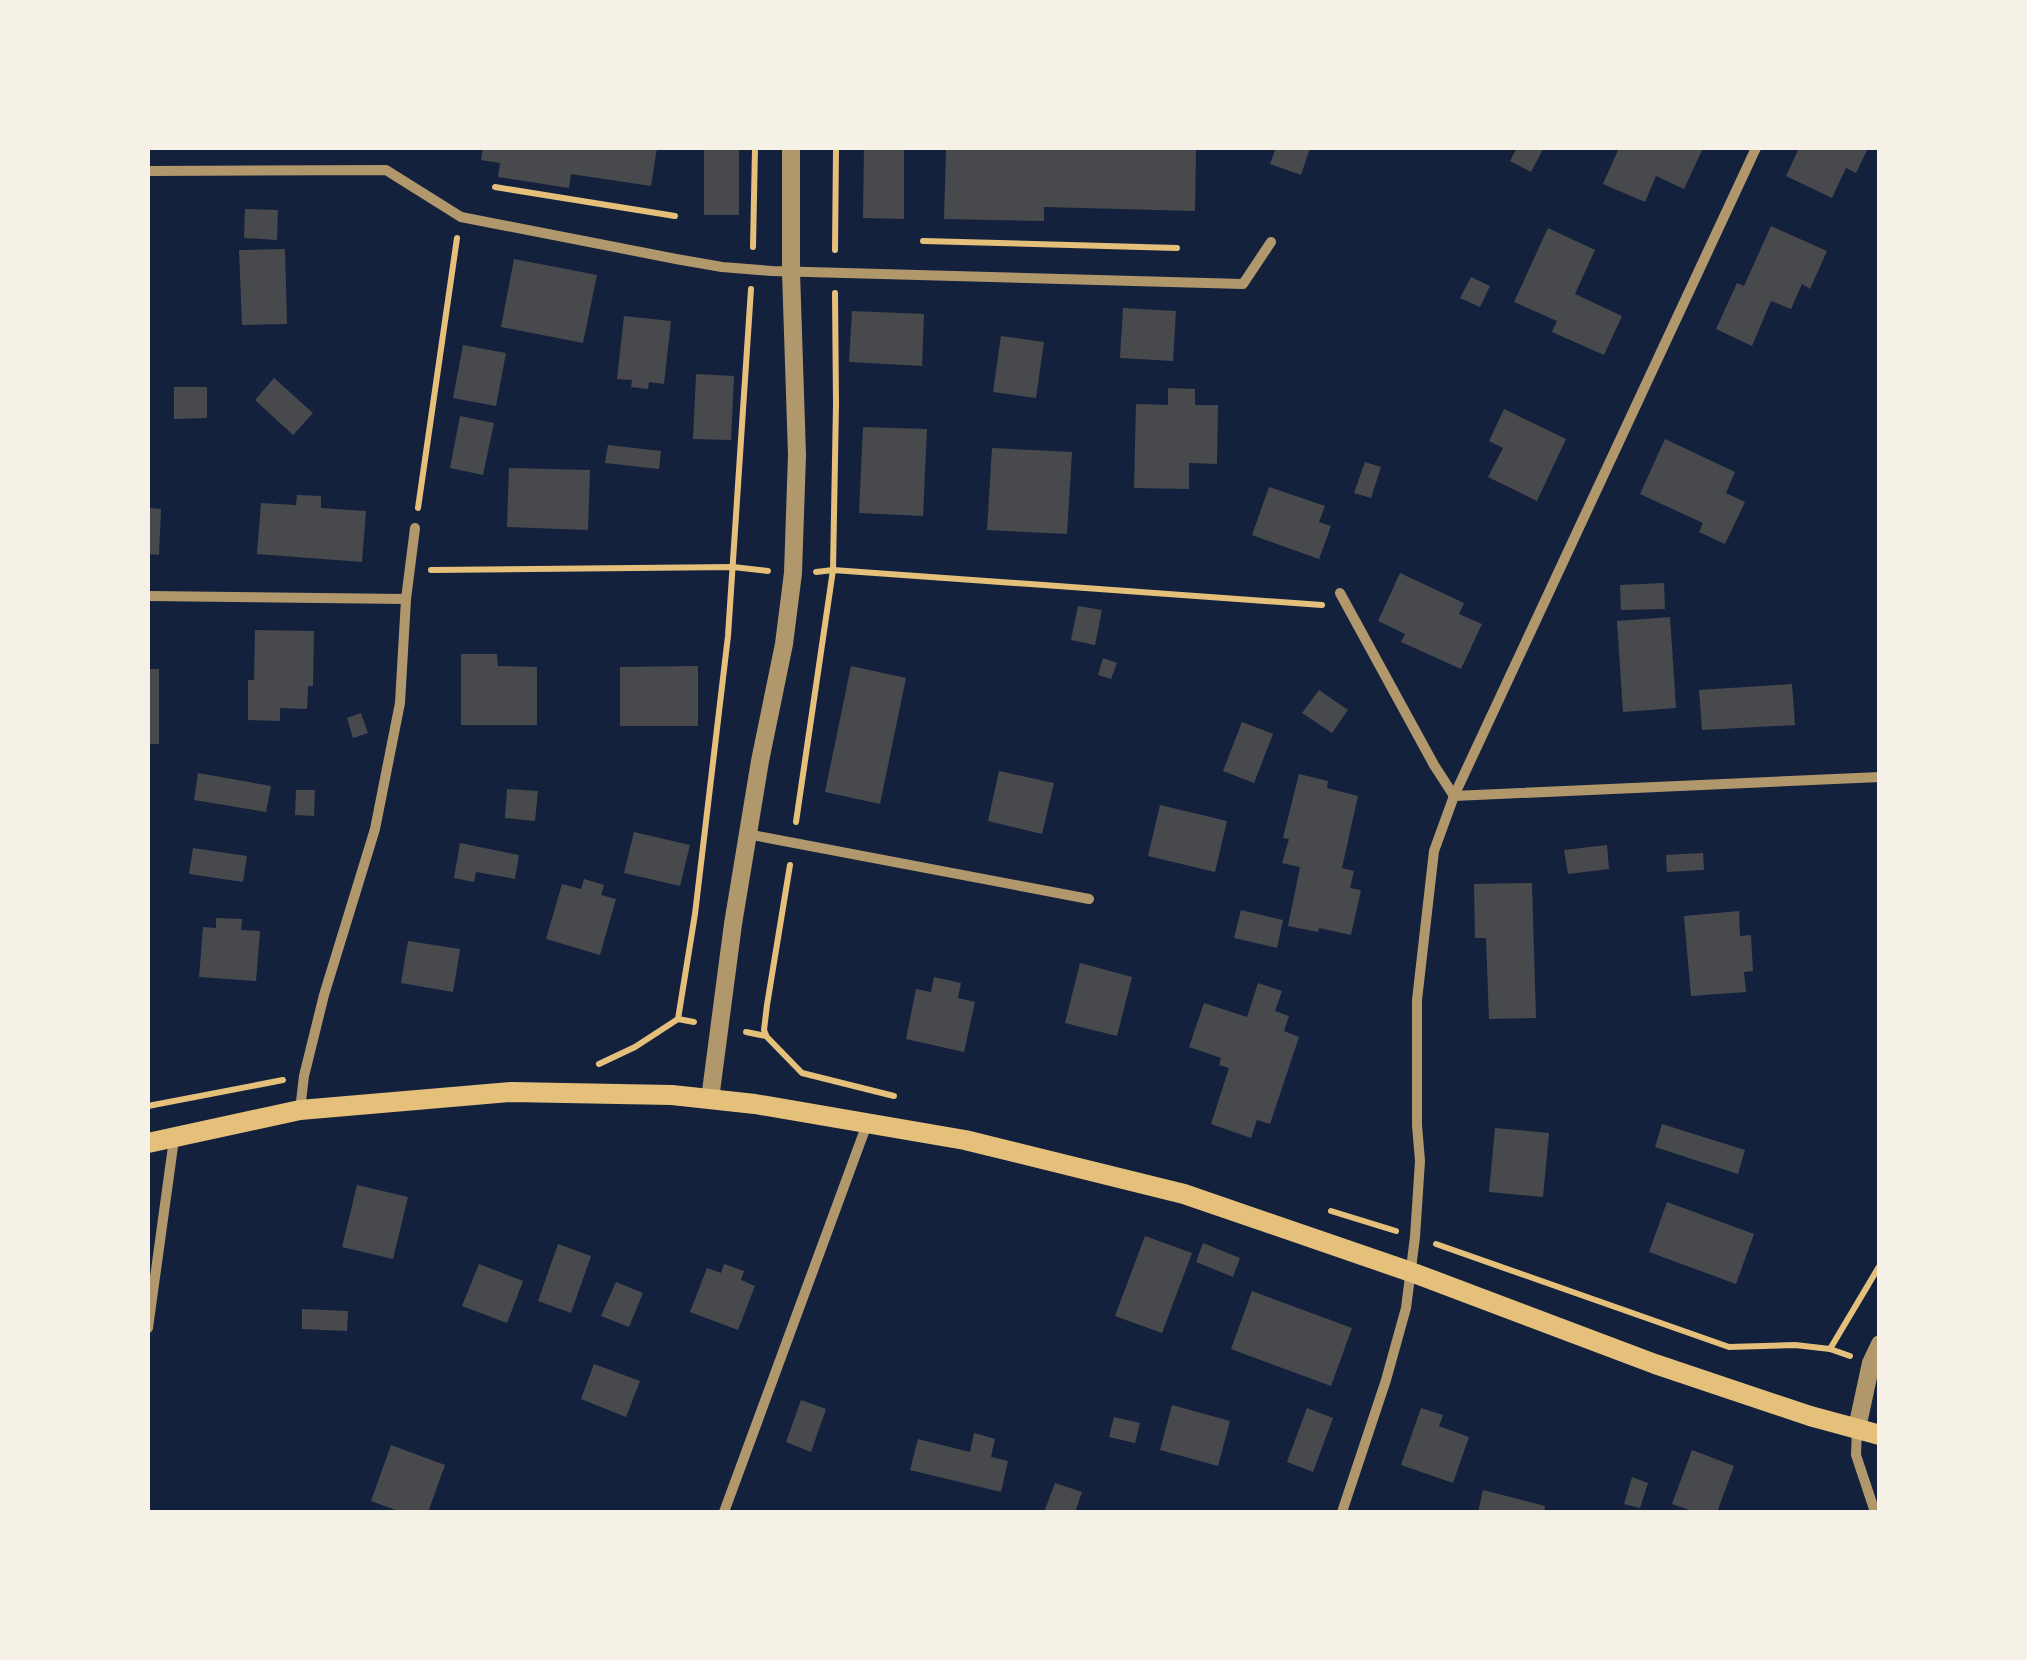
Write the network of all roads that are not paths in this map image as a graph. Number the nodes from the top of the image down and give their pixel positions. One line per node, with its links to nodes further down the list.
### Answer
1 (791, 148): 5 (street)
2 (1756, 148): 11 (street)
3 (148, 171): 5 (street)
4 (1271, 242): 5 (street)
5 (791, 272): 12 (street)
6 (415, 528): 9 (street)
7 (1340, 593): 11 (street)
8 (148, 596): 9 (street)
9 (406, 598): 15 (street)
10 (1880, 777): 11 (street)
11 (1454, 796): 19 (street)
12 (747, 834): 13 (street); 14 (street)
13 (1089, 899)
14 (710, 1099): 15 (main road); 16 (main road)
15 (300, 1110): 17 (main road)
16 (868, 1123): 19 (main road); 24 (street)
17 (174, 1139): 18 (main road); 20 (street)
18 (148, 1143)
19 (1410, 1272): 22 (main road); 25 (street)
20 (148, 1328)
21 (1880, 1344): 22 (street)
22 (1857, 1428): 23 (main road); 26 (street)
23 (1880, 1435)
24 (724, 1512)
25 (1342, 1512)
26 (1875, 1512)

